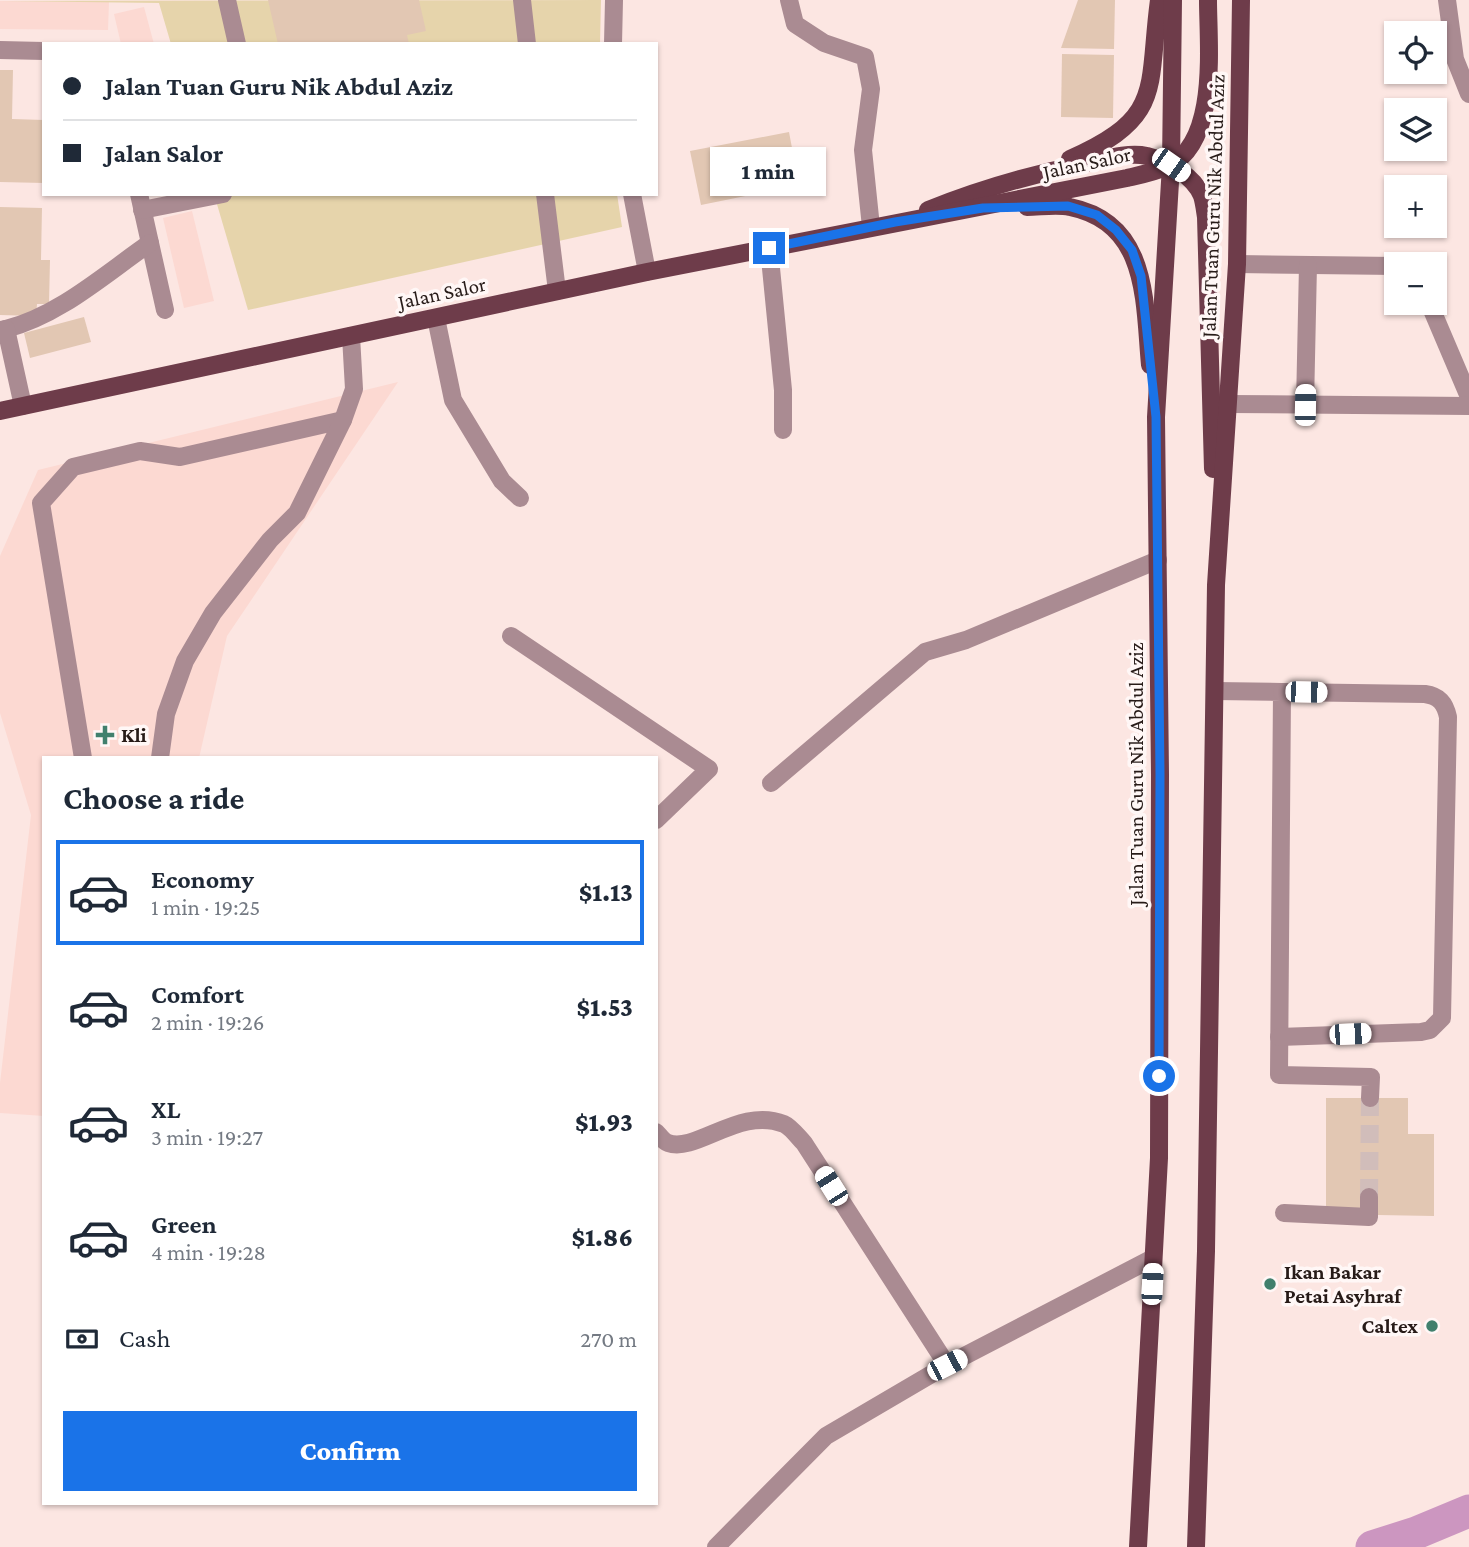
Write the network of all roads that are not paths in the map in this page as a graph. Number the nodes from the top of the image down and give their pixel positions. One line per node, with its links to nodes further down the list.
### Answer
1 (227, 0): 10 (street)
2 (522, 0): 11 (street)
3 (614, 0): 12 (street)
4 (789, 0): 24 (street)
5 (1158, 0): 17 (main road)
6 (1173, 0): 16 (main road, Jalan Tuan Guru Nik Abdul Aziz)
7 (1208, 0): 16 (main road)
8 (1241, 0): 27 (main road, Jalan Tuan Guru Nik Abdul Aziz)
9 (1447, 0): 15 (street)
10 (237, 42)
11 (527, 42)
12 (613, 42)
13 (0, 50): 14 (street)
14 (42, 51)
15 (1469, 94)
16 (1171, 165): 17 (main road, Jalan Salor); 22 (main road, Jalan Salor); 43 (main road, Jalan Tuan Guru Nik Abdul Aziz); 48 (main road)
17 (1038, 173): 23 (main road, Jalan Salor)
18 (202, 196): 21 (street)
19 (545, 196): 31 (street)
20 (632, 196): 30 (street)
21 (141, 202): 25 (street)
22 (983, 208): 23 (main road, Jalan Salor); 43 (main road)
23 (895, 222): 24 (main road, Jalan Salor)
24 (871, 227): 26 (main road, Jalan Salor)
25 (150, 243): 32 (street); 35 (street)
26 (769, 248): 30 (main road, Jalan Salor); 45 (street)
27 (1237, 264): 28 (street); 38 (main road, Jalan Tuan Guru Nik Abdul Aziz)
28 (1308, 265): 29 (street); 39 (street)
29 (1384, 266)
30 (647, 272): 31 (main road, Jalan Salor)
31 (557, 291): 34 (main road, Jalan Salor)
32 (165, 310)
33 (1434, 315): 37 (street)
34 (436, 318): 36 (main road, Jalan Salor); 46 (street)
35 (3, 329): 41 (street)
36 (351, 336): 41 (main road, Jalan Salor); 44 (street)
37 (1469, 397)
38 (1228, 404): 39 (street); 48 (main road, Jalan Tuan Guru Nik Abdul Aziz)
39 (1305, 405): 40 (street)
40 (1469, 406)
41 (23, 407): 42 (main road, Jalan Salor)
42 (0, 411)
43 (1156, 417): 47 (main road, Jalan Tuan Guru Nik Abdul Aziz)
44 (343, 420): 52 (street); 53 (street)
45 (783, 430)
46 (520, 498)
47 (1158, 560): 54 (street); 61 (main road, Jalan Tuan Guru Nik Abdul Aziz)
48 (1216, 585): 50 (main road, Jalan Tuan Guru Nik Abdul Aziz)
49 (511, 636): 55 (street)
50 (1215, 691): 51 (street); 65 (main road, Jalan Tuan Guru Nik Abdul Aziz)
51 (1282, 692): 56 (street); 56 (street)
52 (83, 756)
53 (160, 756)
54 (771, 783)
55 (658, 818)
56 (1279, 1037): 57 (street)
57 (1370, 1098)
58 (658, 1134): 62 (street)
59 (1369, 1197): 60 (street)
60 (1284, 1213)
61 (1153, 1258): 62 (street); 64 (main road, Jalan Tuan Guru Nik Abdul Aziz)
62 (947, 1365): 63 (street)
63 (716, 1547)
64 (1138, 1547)
65 (1196, 1547)

